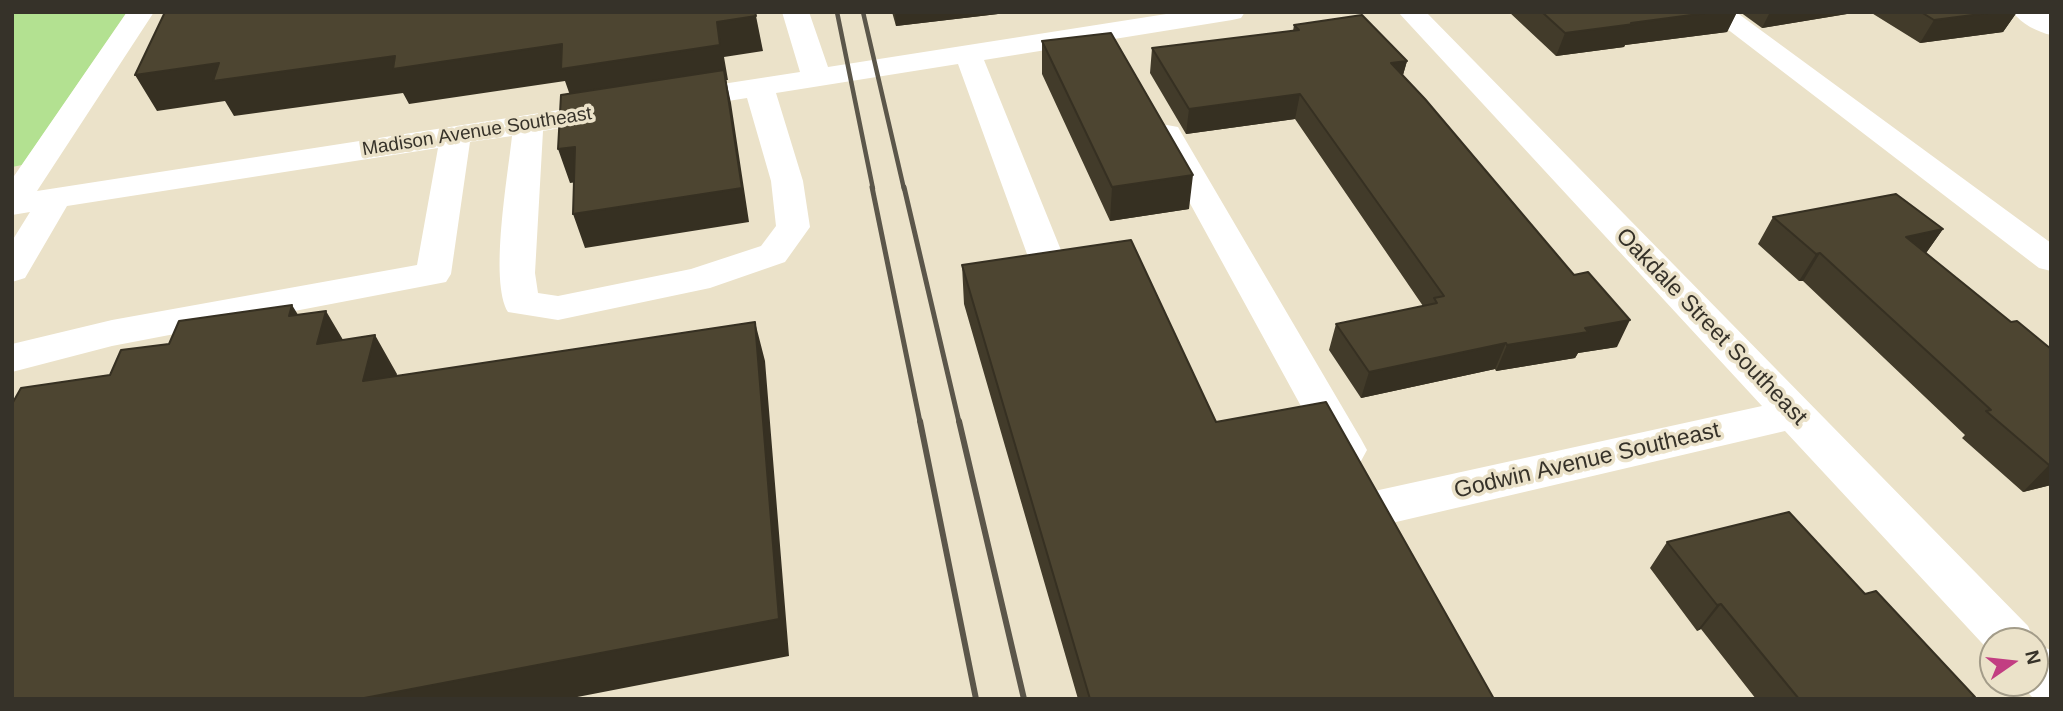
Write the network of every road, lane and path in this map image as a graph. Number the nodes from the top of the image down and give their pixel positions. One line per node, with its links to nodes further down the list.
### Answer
1 (141, 12): 17 (street)
2 (795, 12): 11 (street)
3 (1232, 12): 7 (street, Madison Avenue Southeast)
4 (1411, 12): 22 (street, Oakdale Street Southeast)
5 (1718, 12): 18 (street)
6 (2026, 12): 8 (street)
7 (1111, 25): 9 (street, Madison Avenue Southeast); 10 (street)
8 (2051, 27)
9 (968, 54): 11 (street, Madison Avenue Southeast); 19 (street)
10 (1129, 68)
11 (817, 78): 12 (street, Madison Avenue Southeast)
12 (759, 87): 14 (street, Madison Avenue Southeast); 14 (street)
13 (1150, 103): 23 (street)
14 (528, 124): 15 (street, Madison Avenue Southeast)
15 (456, 135): 16 (street, Madison Avenue Southeast); 21 (street)
16 (55, 199): 17 (street, Madison Avenue Southeast); 20 (street)
17 (12, 205)
18 (2051, 260)
19 (1049, 265)
20 (12, 270)
21 (12, 358)
22 (1795, 414): 23 (street, Godwin Avenue Southeast); 25 (street, Oakdale Street Southeast)
23 (1379, 508): 24 (street)
24 (1399, 544)
25 (1998, 627)

